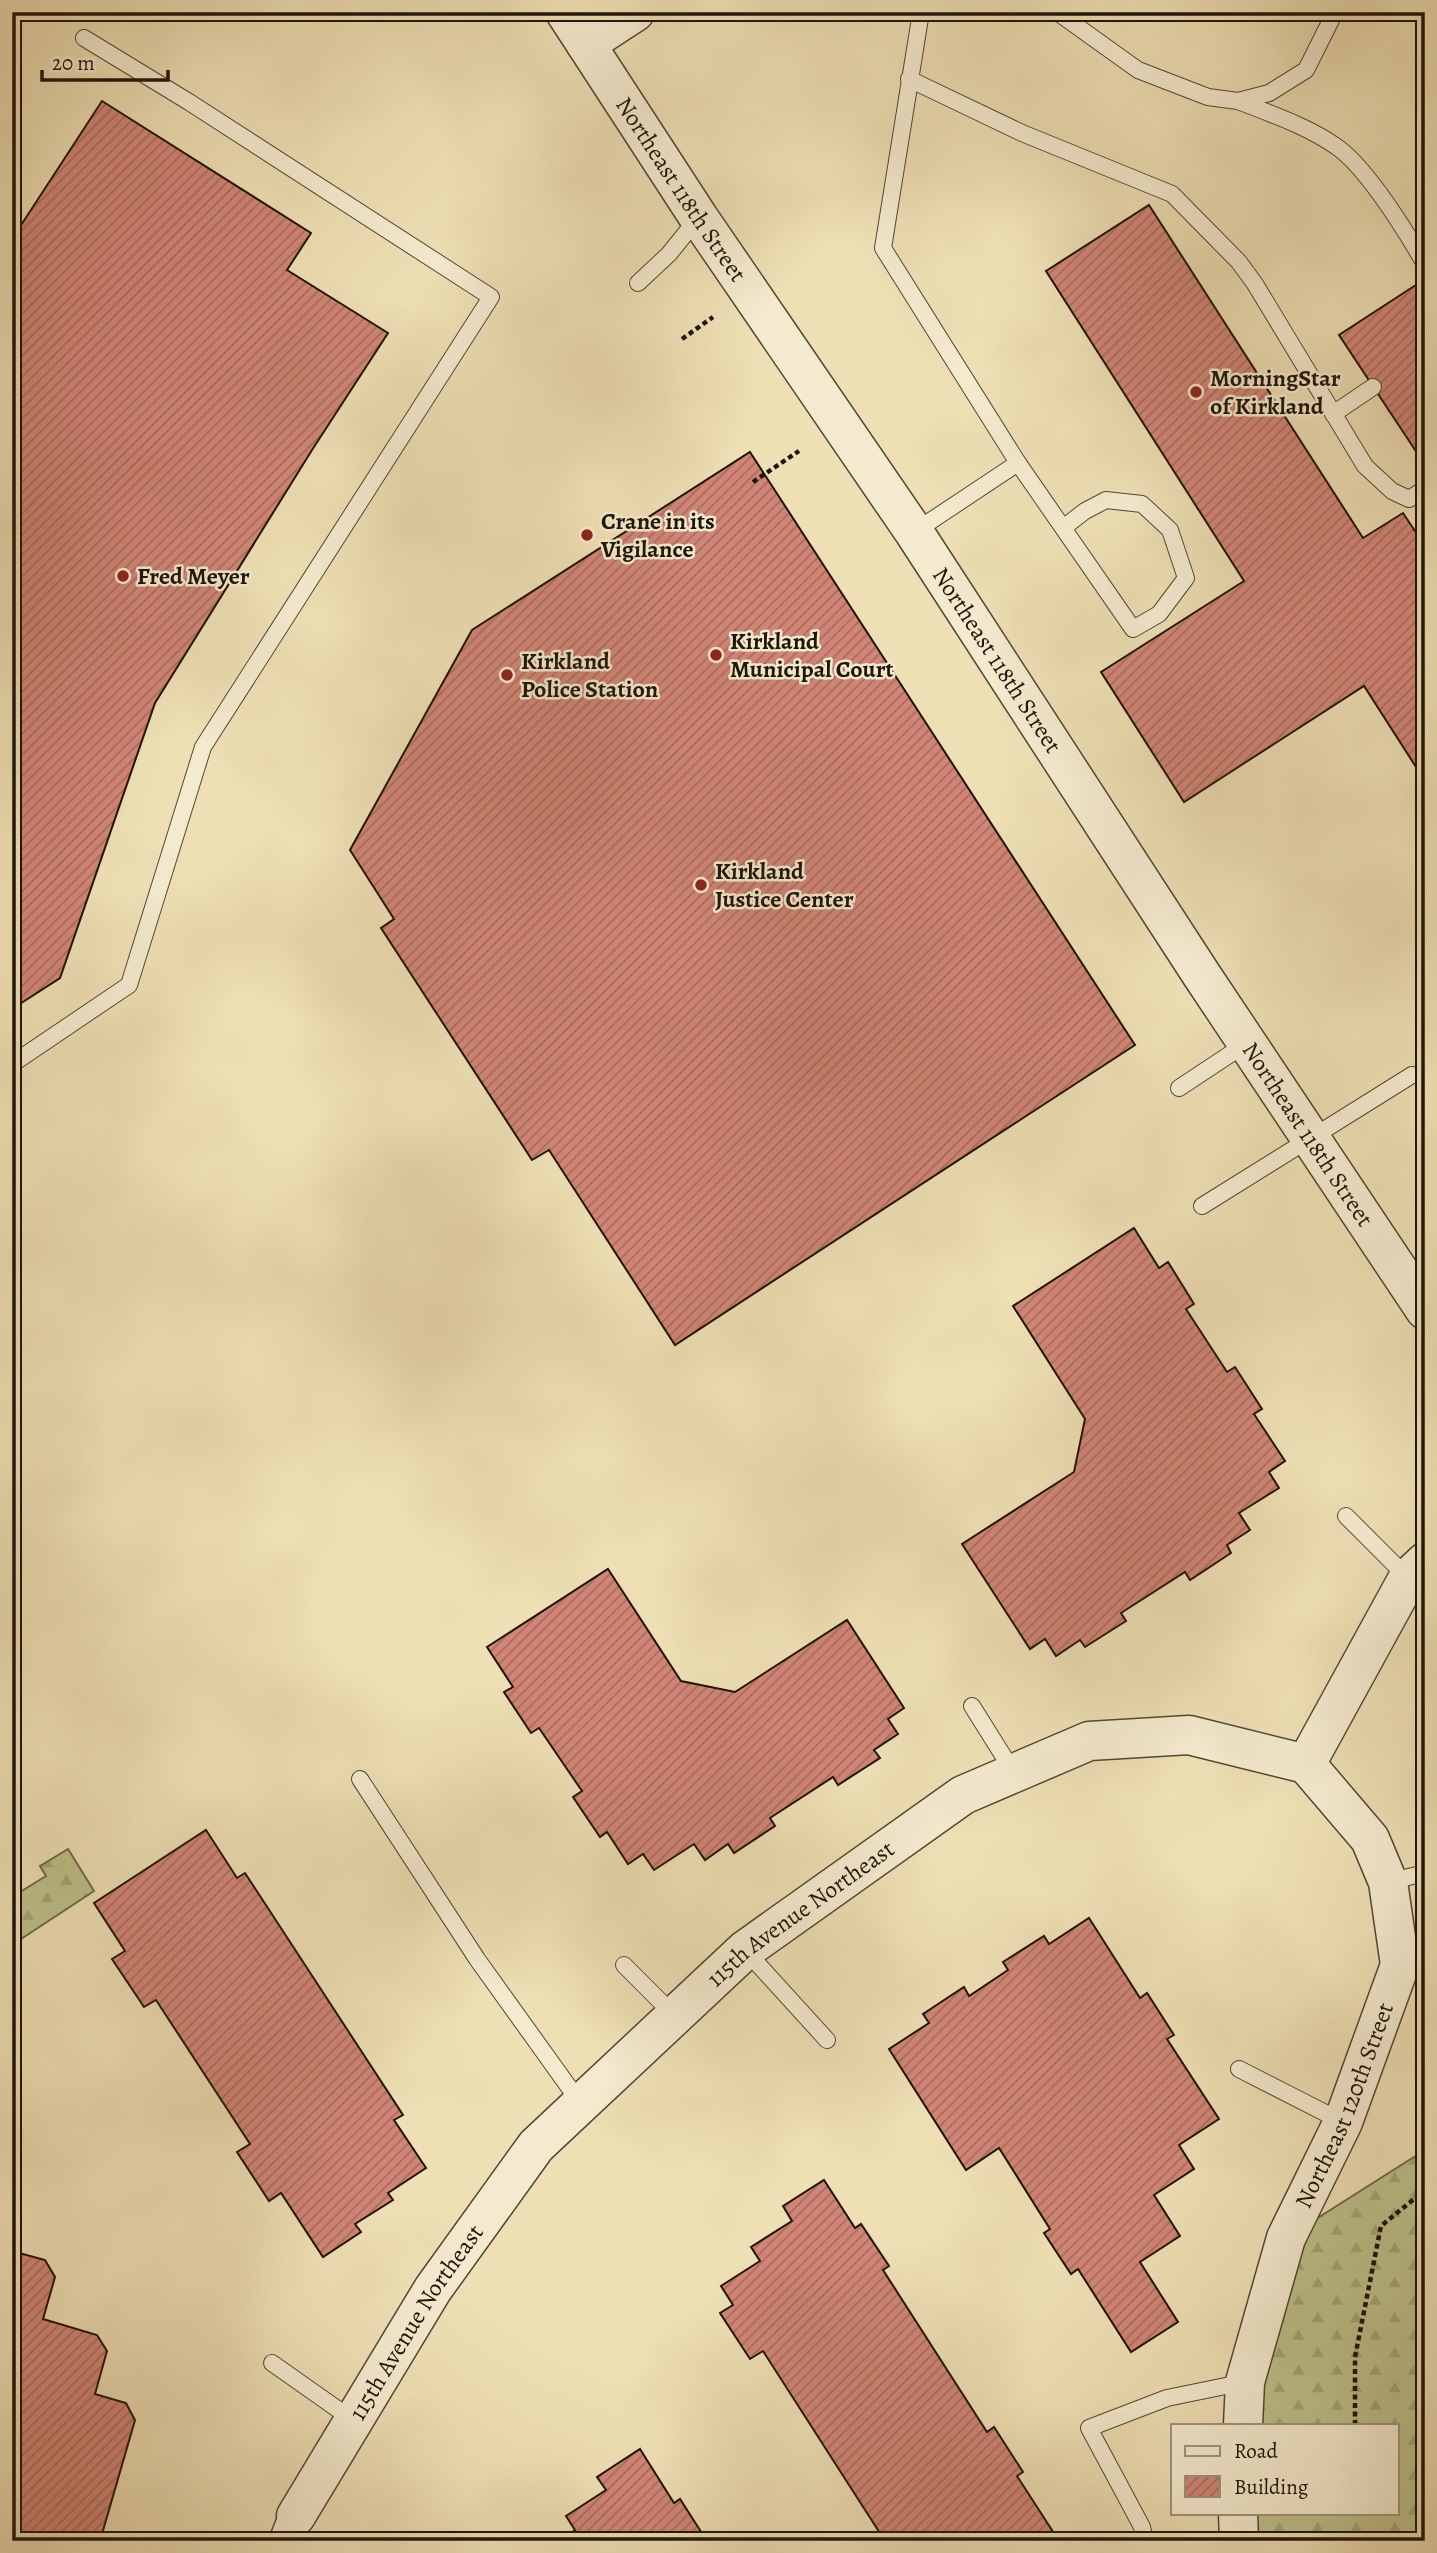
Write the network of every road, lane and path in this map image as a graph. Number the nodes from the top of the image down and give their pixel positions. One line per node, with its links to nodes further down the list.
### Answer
1 (565, 12): 7 (street, Northeast 118th Street)
2 (635, 12): 7 (street)
3 (920, 12): 8 (lane)
4 (1057, 12): 9 (lane)
5 (1335, 12): 9 (lane)
6 (83, 38): 24 (lane)
7 (586, 44): 10 (street, Northeast 118th Street)
8 (909, 79): 16 (lane); 18 (lane)
9 (1238, 101): 11 (lane)
10 (699, 218): 12 (lane); 22 (street, Northeast 118th Street)
11 (1425, 264)
12 (638, 283)
13 (713, 317): 14 (path)
14 (682, 339)
15 (1373, 387): 16 (lane)
16 (1333, 414): 20 (lane)
17 (799, 451): 19 (path)
18 (1018, 463): 21 (lane); 22 (lane)
19 (753, 482)
20 (1425, 489)
21 (1063, 528): 21 (lane)
22 (914, 532): 23 (street, Northeast 118th Street)
23 (1247, 1043): 26 (lane); 27 (street, Northeast 118th Street)
24 (12, 1064)
25 (1412, 1075): 27 (lane)
26 (1178, 1088)
27 (1311, 1137): 28 (lane); 29 (street, Northeast 118th Street)
28 (1202, 1206)
29 (1425, 1310)
30 (1346, 1516): 31 (lane)
31 (1416, 1570): 33 (street)
32 (972, 1706): 34 (lane)
33 (1306, 1764): 34 (street, 115th Avenue Northeast); 37 (street, Northeast 120th Street)
34 (1014, 1773): 38 (street, 115th Avenue Northeast)
35 (360, 1779): 43 (lane)
36 (1425, 1873): 37 (lane)
37 (1388, 1882): 44 (street, Northeast 120th Street)
38 (745, 1950): 40 (street, 115th Avenue Northeast); 41 (lane)
39 (624, 1965): 40 (lane)
40 (676, 2015): 43 (street, 115th Avenue Northeast)
41 (827, 2040)
42 (1239, 2069): 44 (lane)
43 (581, 2104): 48 (street, 115th Avenue Northeast)
44 (1343, 2122): 47 (street, Northeast 120th Street)
45 (1425, 2190): 50 (path)
46 (272, 2362): 48 (lane)
47 (1245, 2382): 49 (street, Northeast 120th Street); 53 (lane)
48 (355, 2421): 52 (street, 115th Avenue Northeast)
49 (1243, 2424)
50 (1354, 2424)
51 (1238, 2514): 54 (street)
52 (291, 2528)
53 (1145, 2541)
54 (1239, 2541)

